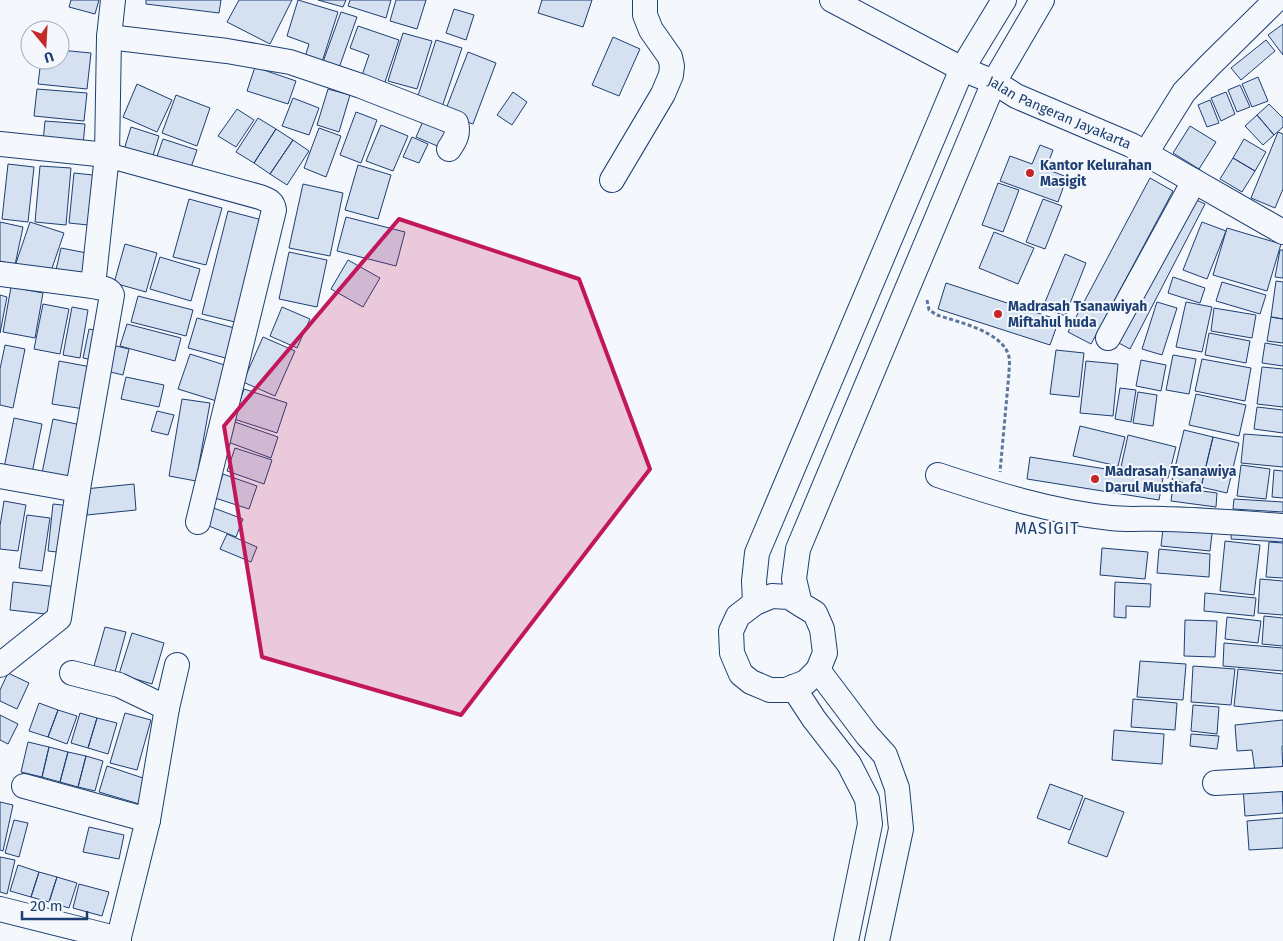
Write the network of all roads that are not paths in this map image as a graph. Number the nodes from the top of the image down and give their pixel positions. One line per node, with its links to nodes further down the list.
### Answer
1 (113, 0): 7 (street)
2 (645, 0): 14 (street)
3 (832, 0): 8 (street, Jalan Pangeran Jayakarta)
4 (1004, 0): 8 (street)
5 (1042, 0): 9 (street)
6 (1276, 0): 12 (street)
7 (109, 37): 11 (street); 13 (street)
8 (962, 69): 9 (street, Jalan Pangeran Jayakarta); 25 (street)
9 (994, 82): 12 (street, Jalan Pangeran Jayakarta); 26 (street)
10 (0, 144): 13 (street)
11 (449, 148)
12 (1146, 153): 15 (street, Jalan Pangeran Jayakarta)
13 (107, 155): 18 (street); 23 (street)
14 (612, 180)
15 (1194, 181): 16 (street, Jalan Pangeran Jayakarta); 19 (street)
16 (1283, 232)
17 (0, 274): 18 (street)
18 (93, 286): 22 (street)
19 (1108, 338)
20 (938, 475): 24 (street)
21 (0, 476): 22 (street)
22 (78, 490): 27 (street)
23 (198, 522)
24 (1283, 526)
25 (755, 603): 26 (street); 31 (street)
26 (800, 604): 29 (street)
27 (0, 665)
28 (177, 665): 32 (street)
29 (818, 670): 31 (street); 40 (street)
30 (72, 673): 32 (street)
31 (793, 687): 39 (street)
32 (168, 708): 36 (street)
33 (1283, 779): 34 (street)
34 (1215, 783)
35 (24, 786): 36 (street)
36 (148, 820): 38 (street)
37 (0, 909): 38 (street)
38 (118, 940)
39 (846, 941)
40 (877, 941)

